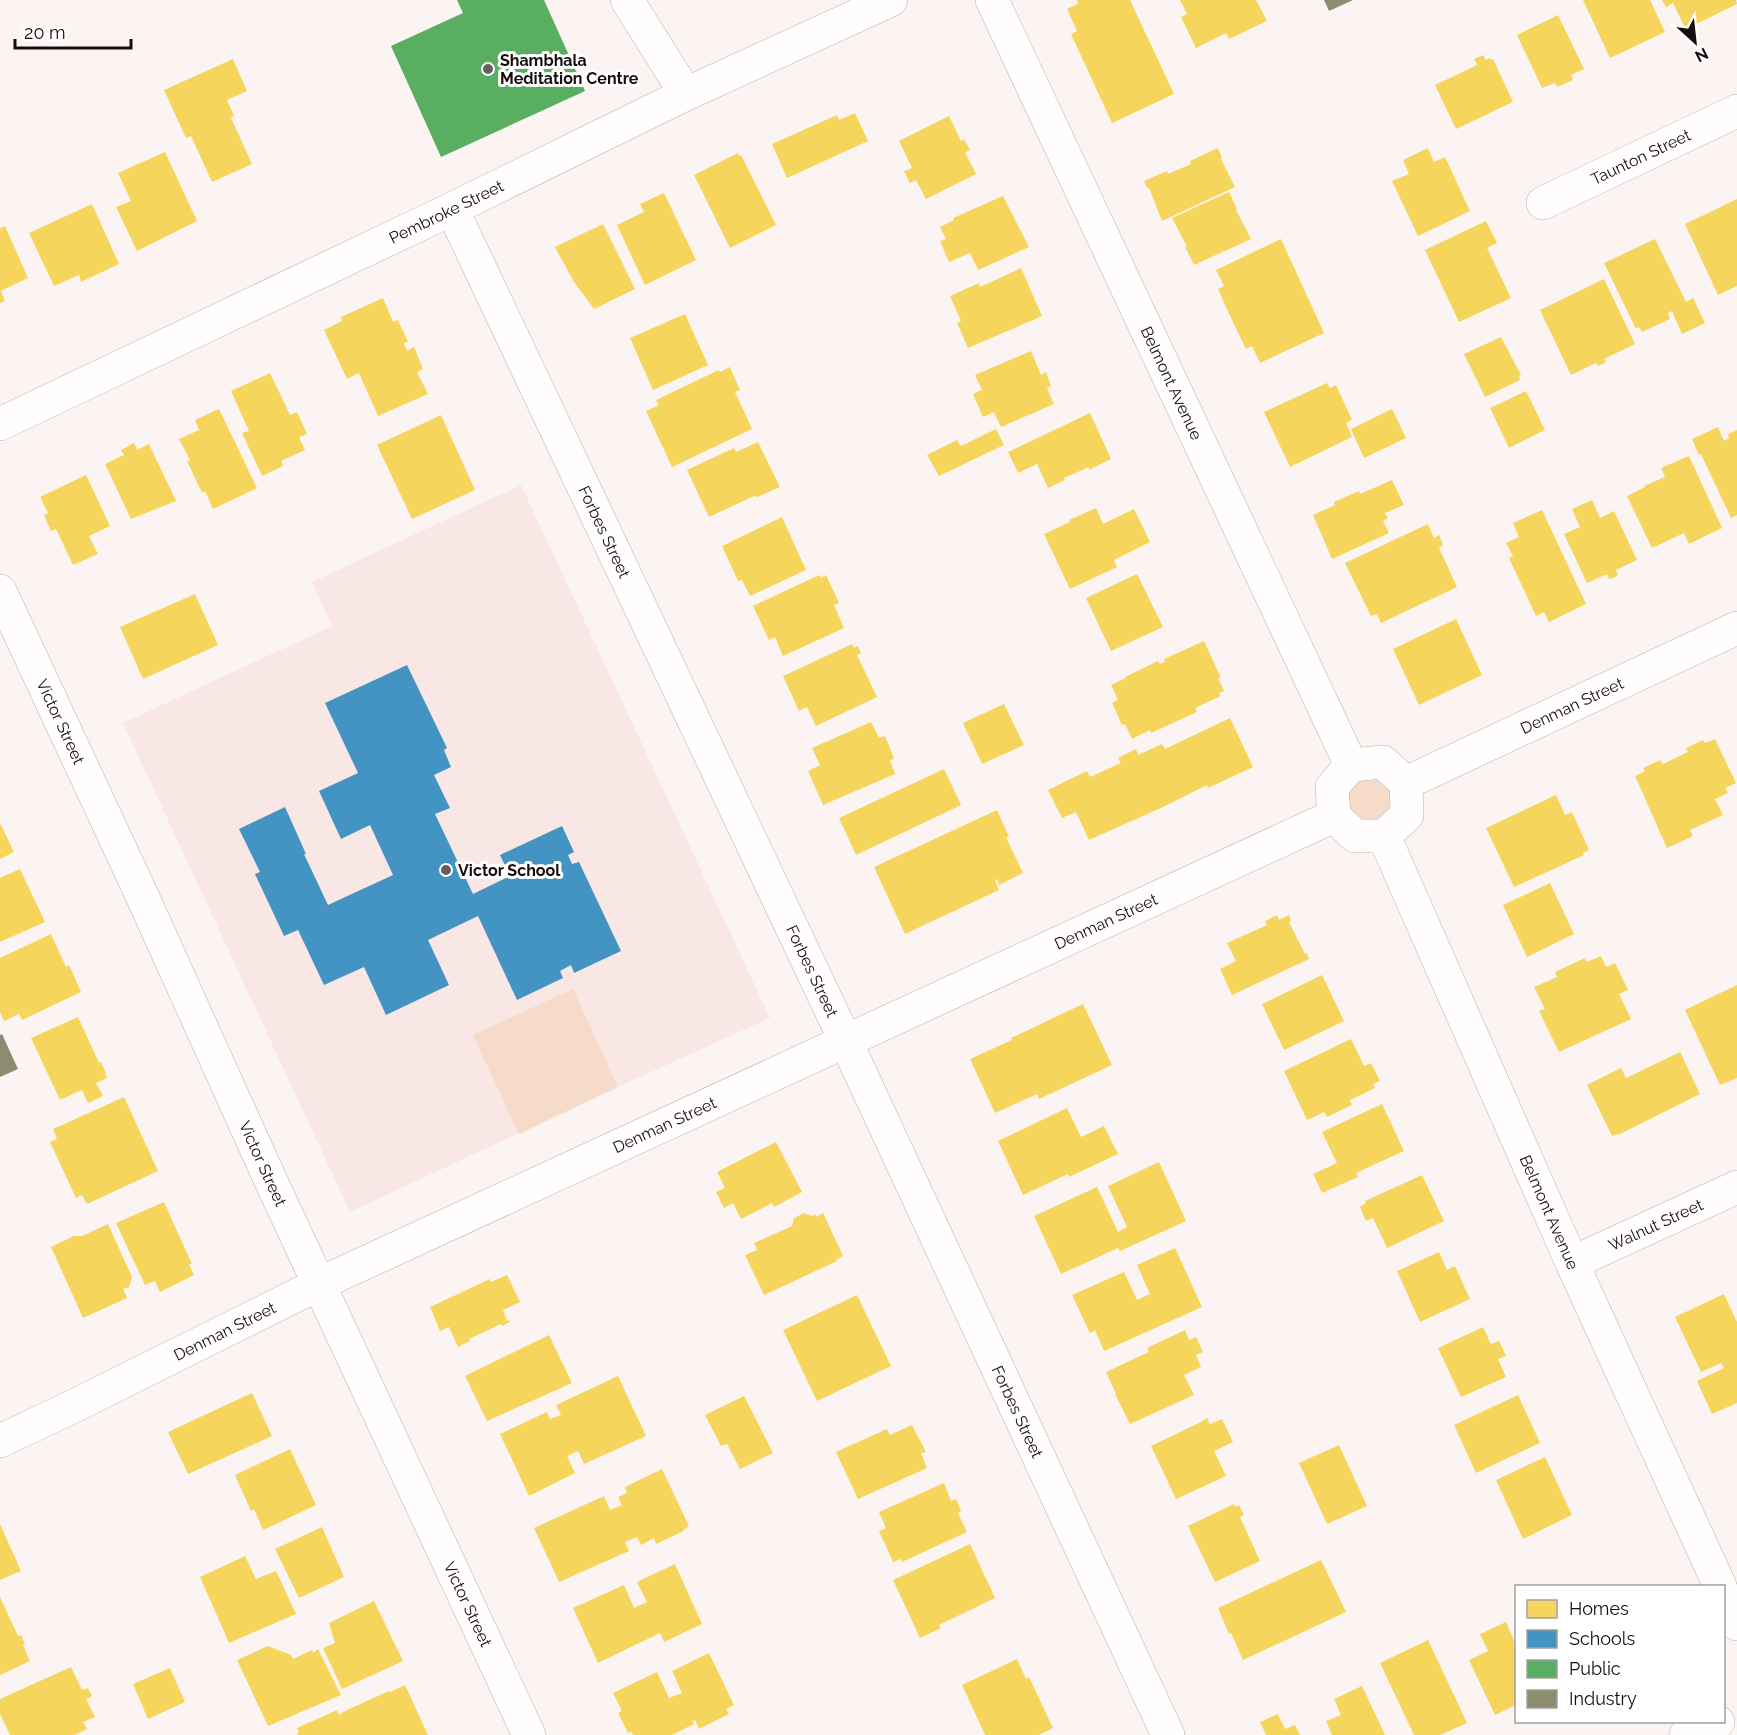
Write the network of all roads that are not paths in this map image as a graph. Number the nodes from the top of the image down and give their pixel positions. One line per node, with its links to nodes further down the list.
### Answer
1 (627, 0): 4 (street)
2 (891, 0): 4 (street, Pembroke Street)
3 (992, 0): 11 (street, Belmont Avenue)
4 (686, 94): 7 (street, Pembroke Street)
5 (1737, 111): 6 (street, Taunton Street)
6 (1543, 203)
7 (452, 209): 8 (street, Pembroke Street); 15 (street, Forbes Street)
8 (0, 424)
9 (0, 591): 18 (street, Victor Street)
10 (1737, 628): 12 (street, Denman Street)
11 (1351, 765): 12 (street); 13 (street)
12 (1406, 783): 14 (street)
13 (1334, 816): 14 (street); 15 (street, Denman Street)
14 (1384, 836): 17 (street, Belmont Avenue)
15 (846, 1042): 18 (street, Denman Street); 25 (street, Forbes Street)
16 (1737, 1187): 17 (street, Walnut Street)
17 (1572, 1263): 20 (street, Belmont Avenue)
18 (319, 1284): 19 (street, Denman Street); 24 (street, Victor Street)
19 (0, 1441)
20 (1719, 1585)
21 (1725, 1597): 22 (street)
22 (1737, 1624)
23 (1716, 1723): 26 (street)
24 (529, 1735)
25 (1168, 1735)
26 (1686, 1735)

